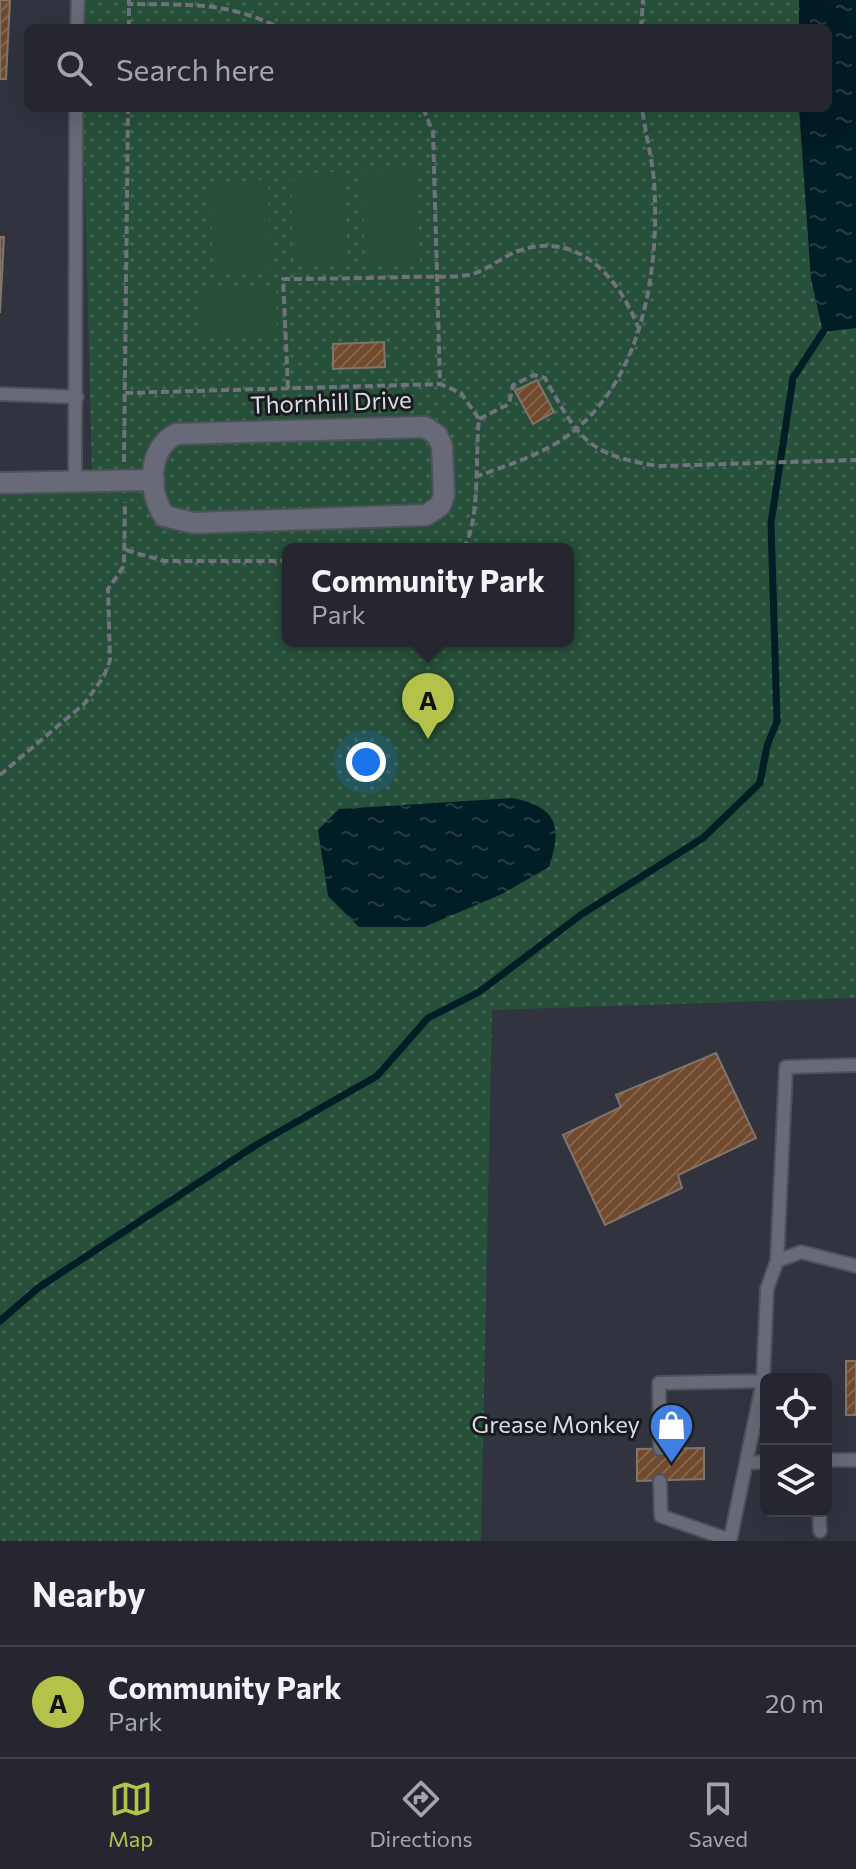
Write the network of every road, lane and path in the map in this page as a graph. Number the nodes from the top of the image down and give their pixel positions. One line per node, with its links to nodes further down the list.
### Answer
1 (78, 0): 4 (lane)
2 (643, 0): 7 (path)
3 (129, 2): 5 (path); 6 (path)
4 (77, 24)
5 (129, 24)
6 (272, 24)
7 (641, 24)
8 (76, 112): 18 (lane)
9 (128, 112): 16 (path)
10 (425, 112): 12 (path)
11 (643, 112): 13 (path)
12 (438, 276): 13 (path); 14 (path); 15 (path)
13 (638, 327): 20 (path)
14 (440, 384): 15 (path); 19 (path)
15 (288, 388): 16 (path)
16 (125, 393): 21 (path)
17 (0, 394): 18 (lane)
18 (77, 397): 25 (lane)
19 (479, 419): 20 (path); 23 (path)
20 (574, 432): 22 (path); 23 (path)
21 (124, 456)
22 (856, 460)
23 (475, 477): 28 (path)
24 (154, 480): 24 (street, Thornhill Drive); 25 (street)
25 (75, 482): 26 (street)
26 (0, 483)
27 (125, 503): 29 (path)
28 (465, 543)
29 (126, 550): 30 (path); 31 (path)
30 (282, 561)
31 (0, 775)
32 (856, 1065): 33 (lane)
33 (777, 1261): 34 (lane); 35 (lane)
34 (856, 1266)
35 (763, 1373)
36 (760, 1381): 38 (lane)
37 (760, 1395): 42 (lane)
38 (660, 1449)
39 (832, 1460): 40 (lane)
40 (856, 1460)
41 (760, 1462): 42 (lane)
42 (746, 1463): 46 (lane)
43 (660, 1481): 46 (lane)
44 (819, 1517): 45 (lane)
45 (820, 1531)
46 (730, 1540)

